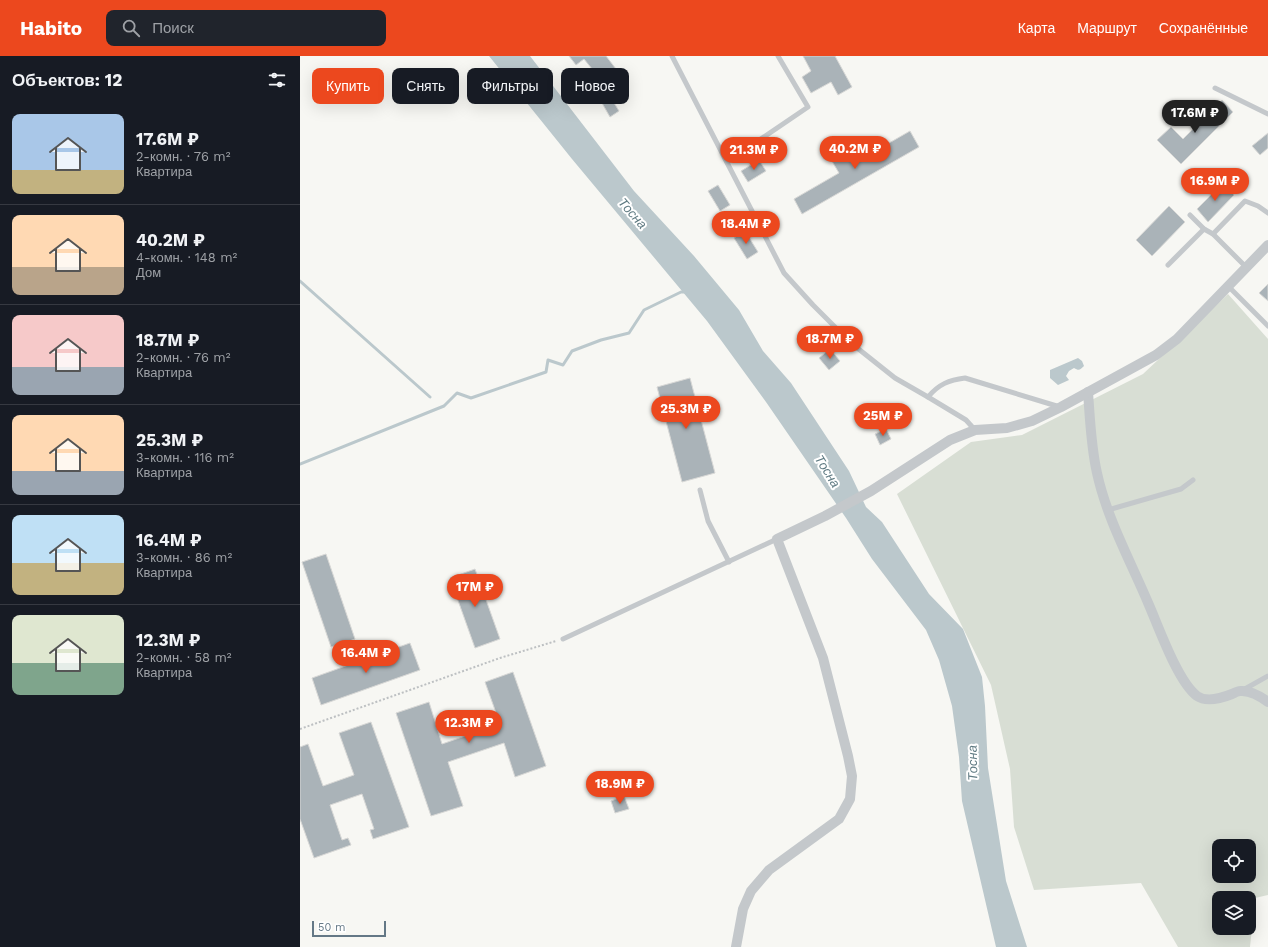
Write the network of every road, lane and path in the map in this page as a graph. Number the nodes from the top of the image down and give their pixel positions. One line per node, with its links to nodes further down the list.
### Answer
1 (672, 56): 5 (lane)
2 (778, 56): 5 (lane)
3 (1215, 88): 4 (lane)
4 (1268, 114)
5 (727, 162): 16 (lane)
6 (1268, 213): 9 (lane)
7 (1190, 215): 8 (lane)
8 (1204, 229): 9 (lane); 11 (lane)
9 (1213, 234): 12 (lane)
10 (1267, 250): 12 (street)
11 (1168, 265)
12 (1247, 268): 13 (street)
13 (1229, 287): 14 (lane); 15 (street)
14 (1268, 326)
15 (1088, 392): 17 (street); 21 (street)
16 (928, 397): 17 (lane); 18 (lane)
17 (1061, 407): 18 (street)
18 (975, 430): 22 (street)
19 (1193, 480): 21 (lane)
20 (700, 490): 23 (lane)
21 (1108, 510): 26 (street)
22 (777, 539): 23 (lane); 29 (street)
23 (729, 562): 24 (lane)
24 (563, 639): 28 (path)
25 (1268, 676): 26 (lane)
26 (1240, 691): 27 (street)
27 (1268, 702)
28 (300, 729)
29 (736, 947)

